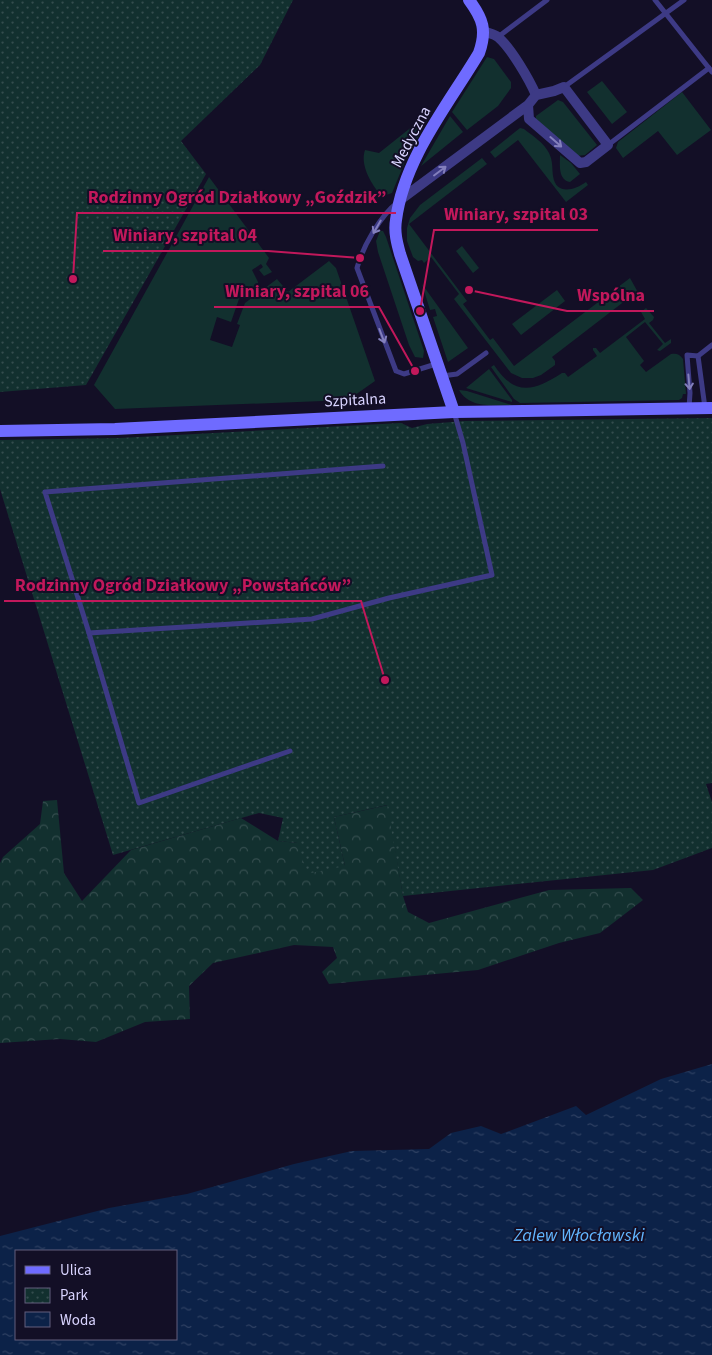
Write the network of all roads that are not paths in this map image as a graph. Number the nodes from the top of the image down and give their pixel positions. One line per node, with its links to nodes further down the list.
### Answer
1 (469, 0): 6 (street)
2 (548, 0): 7 (lane)
3 (655, 0): 5 (lane)
4 (684, 0): 5 (lane)
5 (666, 13): 8 (lane); 9 (lane)
6 (483, 31): 7 (street); 13 (street, Medyczna)
7 (498, 37): 10 (street)
8 (710, 70): 12 (lane)
9 (564, 87): 10 (street); 12 (street)
10 (536, 95): 11 (street)
11 (528, 106): 12 (street, one-way to 12); 13 (street, one-way to 11)
12 (608, 145)
13 (400, 200): 17 (street, Medyczna); 17 (lane, one-way to 17)
14 (712, 345): 16 (lane)
15 (486, 353): 18 (lane)
16 (698, 356): 19 (lane, one-way to 19); 20 (lane)
17 (437, 364): 18 (street, Medyczna)
18 (441, 376): 21 (street, Medyczna)
19 (688, 408): 20 (street, Szpitalna); 21 (street, Szpitalna)
20 (708, 408)
21 (454, 412): 22 (street, Szpitalna); 24 (lane)
22 (0, 431)
23 (383, 466): 24 (lane)
24 (89, 633): 25 (lane)
25 (290, 751)

